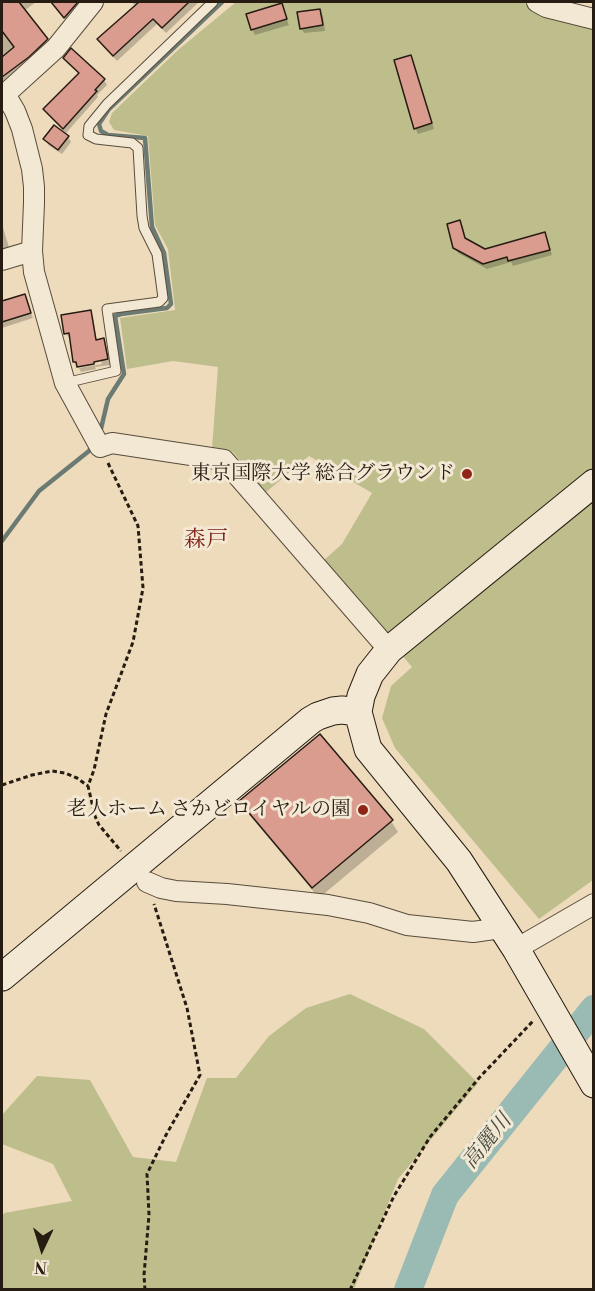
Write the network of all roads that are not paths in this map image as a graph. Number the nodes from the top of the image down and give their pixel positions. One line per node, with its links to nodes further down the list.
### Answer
1 (213, 2): 8 (lane)
2 (537, 2): 4 (street)
3 (90, 3): 5 (street)
4 (594, 19)
5 (3, 96): 6 (street)
6 (32, 251): 7 (street); 8 (street)
7 (2, 260)
8 (65, 383): 10 (street)
9 (594, 483): 10 (street)
10 (389, 651): 11 (street)
11 (358, 712): 12 (street); 14 (street)
12 (140, 875): 14 (street); 15 (street)
13 (594, 904): 14 (street)
14 (508, 939): 16 (street)
15 (2, 977)
16 (594, 1084)

